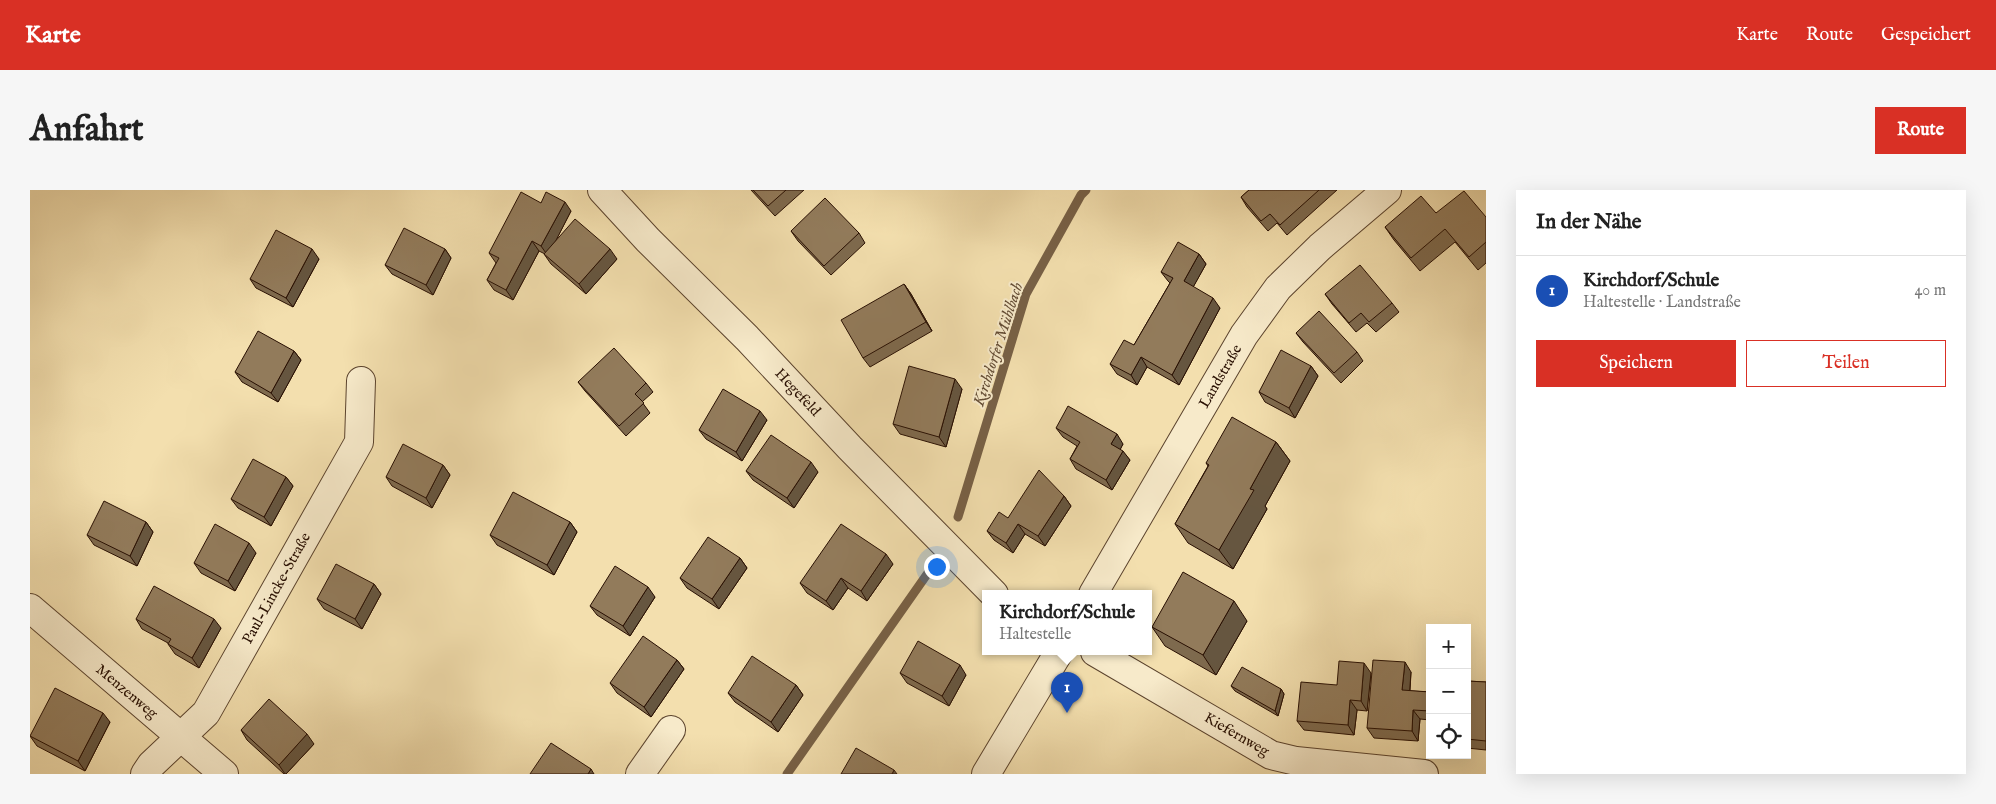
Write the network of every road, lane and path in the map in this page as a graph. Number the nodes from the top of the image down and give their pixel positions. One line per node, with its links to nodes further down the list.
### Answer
1 (602, 190): 4 (street, Hegefeld)
2 (1387, 190): 5 (street, Landstraße)
3 (361, 381): 10 (street, Paul-Lincke-Straße)
4 (990, 590)
5 (1095, 590)
6 (30, 608): 10 (street, Menzenweg)
7 (1055, 655): 15 (street)
8 (1100, 655): 11 (street, Kiefernweg)
9 (671, 730): 14 (street)
10 (181, 737): 12 (street, Paul-Lincke-Straße); 13 (street, Menzenweg)
11 (1294, 768): 16 (street, Kiefernweg)
12 (146, 774)
13 (224, 774)
14 (640, 774)
15 (986, 774)
16 (1424, 774)

